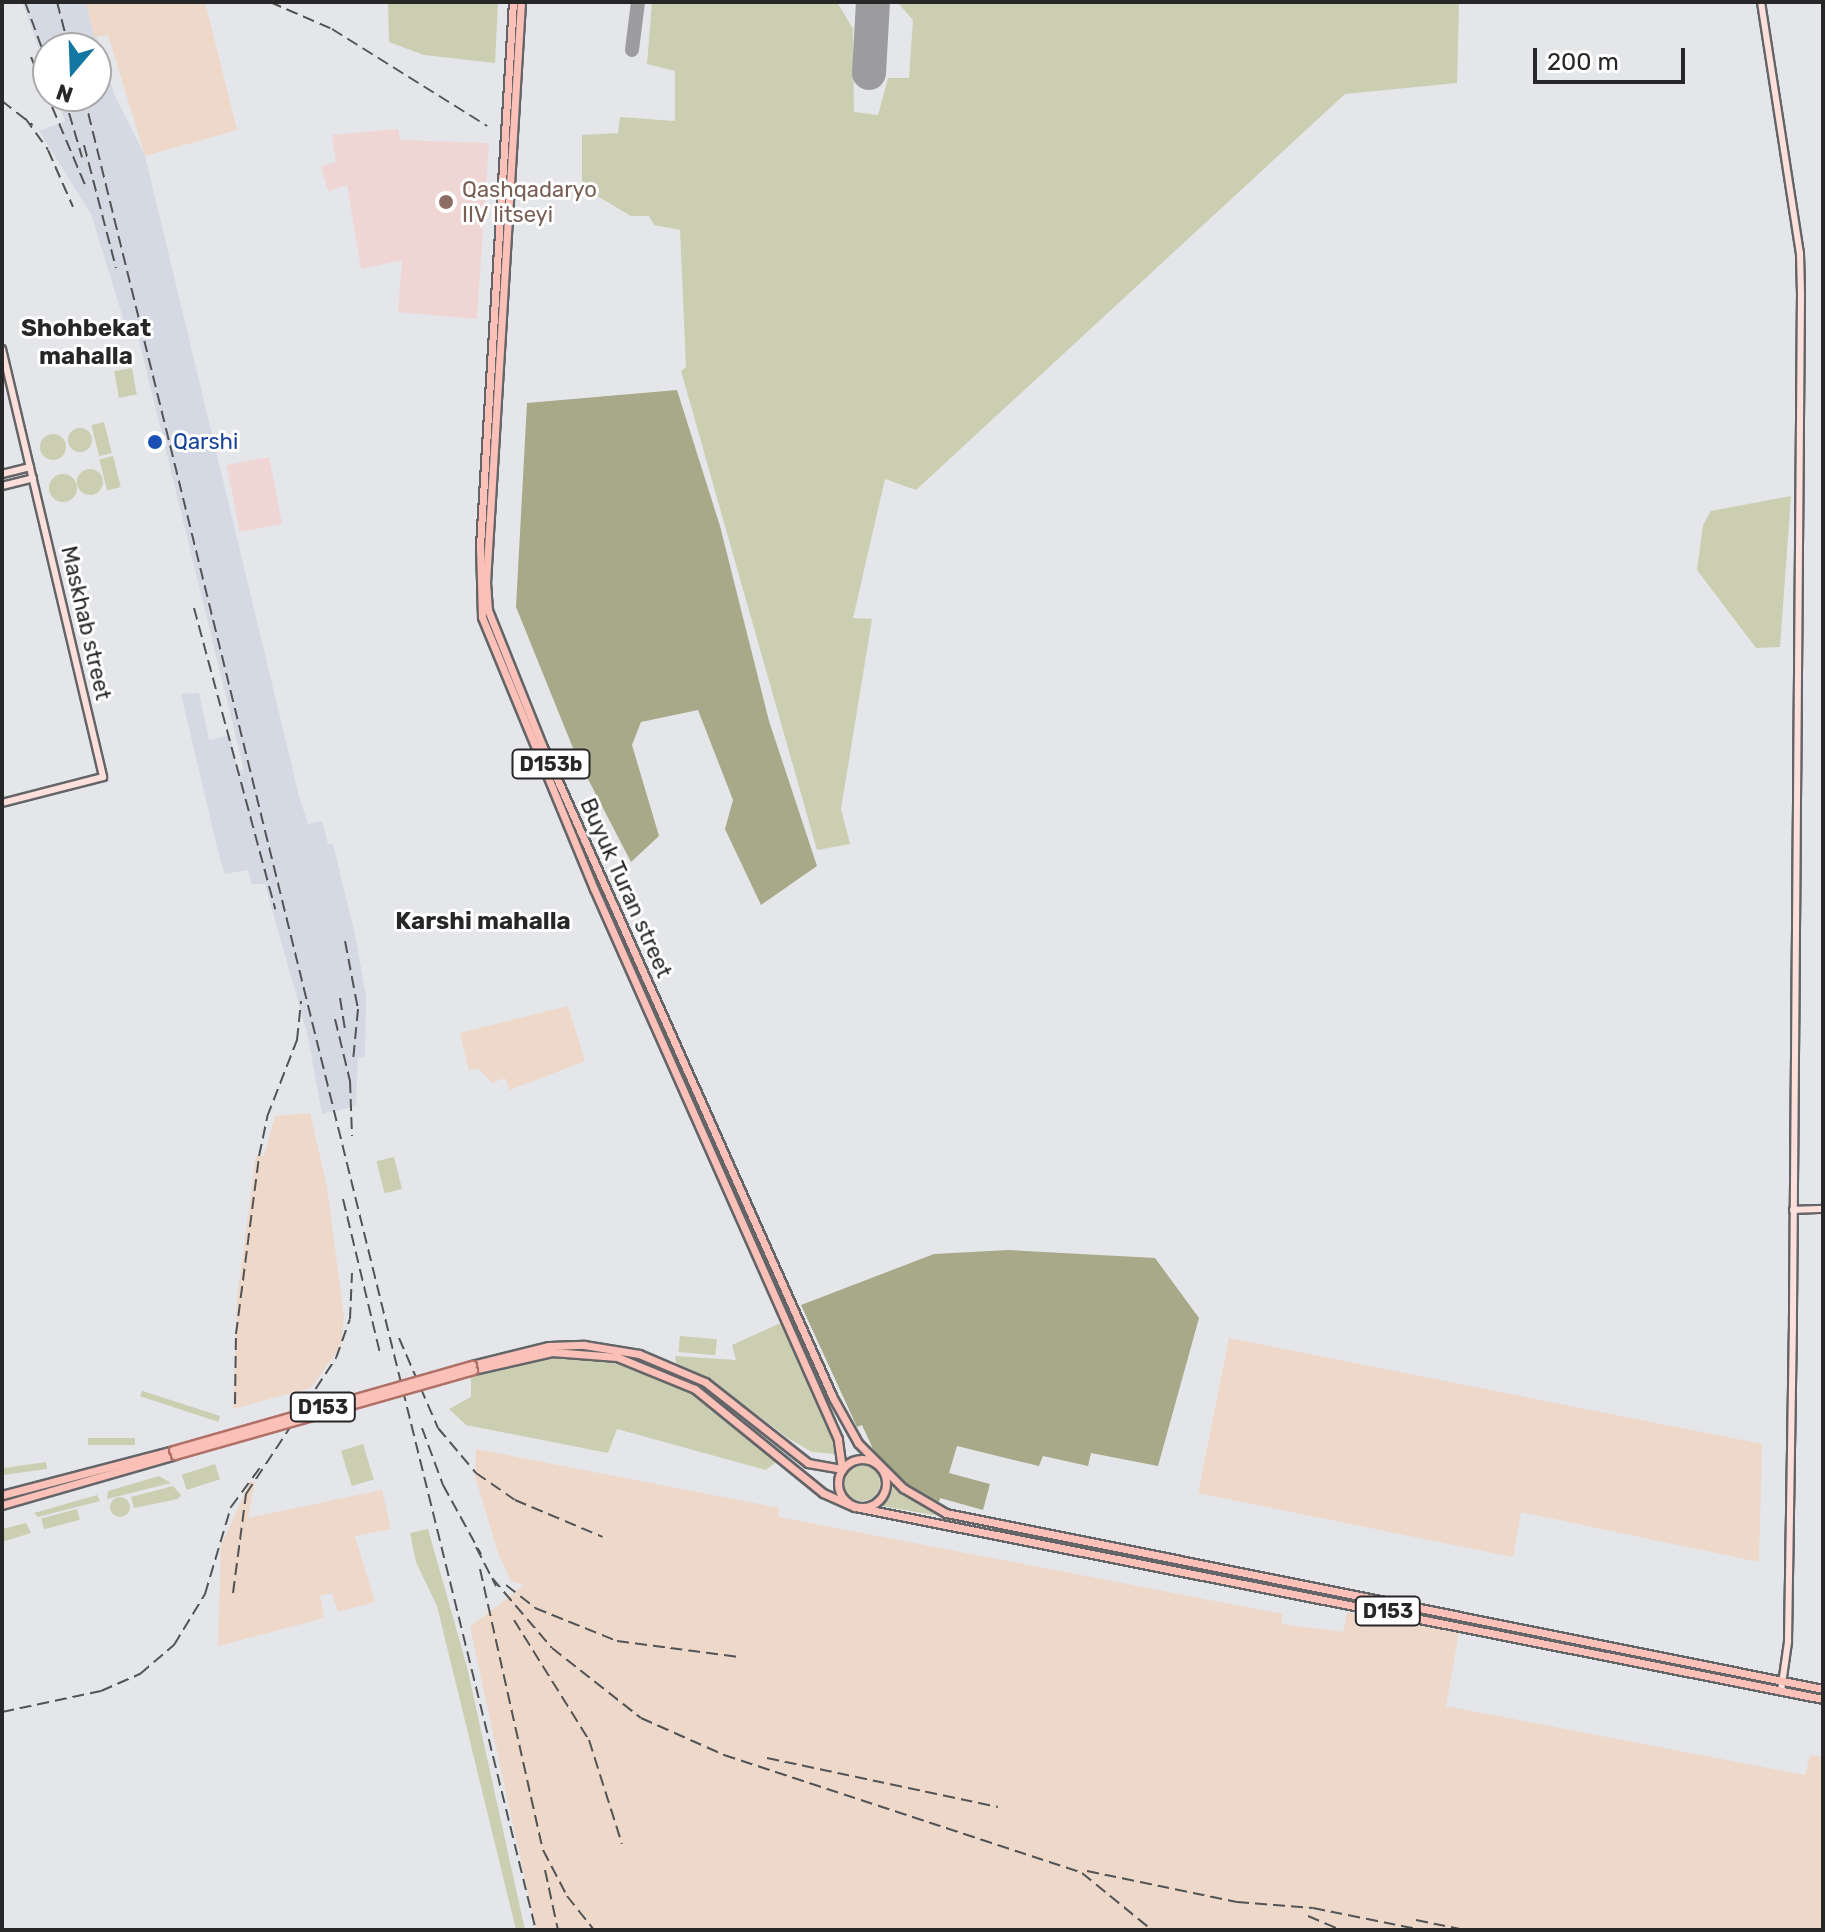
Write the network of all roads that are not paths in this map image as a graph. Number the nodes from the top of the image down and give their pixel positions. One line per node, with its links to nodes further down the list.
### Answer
1 (513, 2): 11 (main road, Buyuk Turan street / D153b)
2 (521, 2): 10 (main road, Buyuk Turan street / D153b)
3 (1761, 2): 13 (street)
4 (2, 349): 5 (street)
5 (30, 467): 6 (street); 7 (street, Maskhab street)
6 (2, 474)
7 (33, 478): 8 (street); 9 (street, Maskhab street)
8 (2, 486)
9 (2, 803)
10 (647, 978): 11 (street); 15 (main road, Buyuk Turan street / D153b)
11 (637, 981): 16 (main road, Buyuk Turan street / D153b)
12 (1823, 1209): 13 (street)
13 (1793, 1210): 21 (street)
14 (472, 1367): 16 (main road, D153); 17 (main road, D153, bridge); 20 (main road, D153)
15 (879, 1466): 16 (main road, D153); 20 (main road); 21 (main road, D153)
16 (842, 1469): 20 (main road)
17 (31, 1492): 18 (main road, D153); 19 (main road, D153)
18 (2, 1495)
19 (2, 1505)
20 (855, 1507): 23 (main road, D153)
21 (1783, 1681): 22 (main road, D153); 23 (street)
22 (1823, 1689)
23 (1781, 1691): 24 (main road, D153)
24 (1823, 1699)

